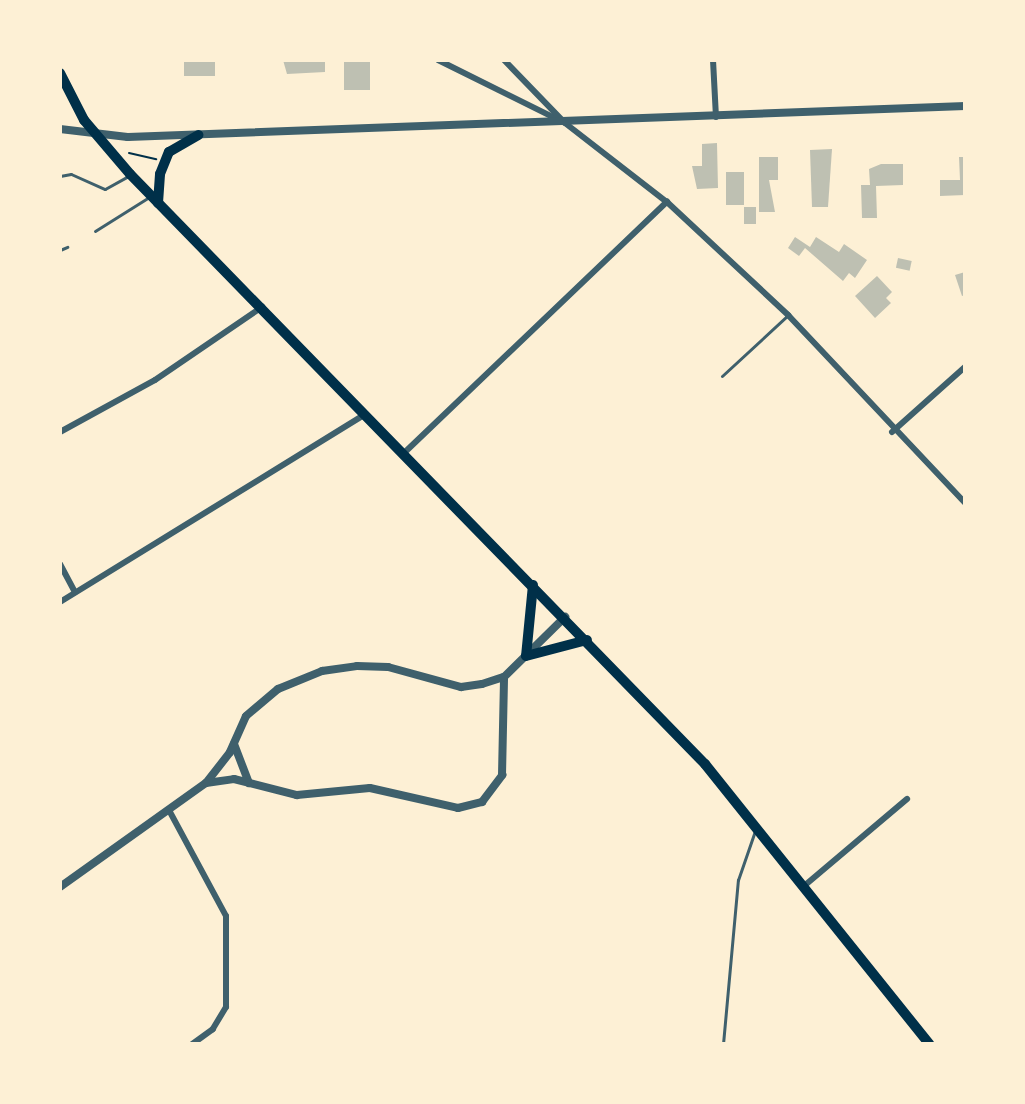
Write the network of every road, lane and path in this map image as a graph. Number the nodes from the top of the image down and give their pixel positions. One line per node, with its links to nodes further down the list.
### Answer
1 (438, 60): 7 (street)
2 (504, 60): 7 (street)
3 (713, 60): 6 (street)
4 (60, 73): 9 (main road)
5 (965, 106): 6 (street)
6 (716, 117): 7 (street)
7 (565, 123): 10 (street); 16 (street)
8 (60, 129): 9 (street)
9 (95, 134): 10 (street); 13 (main road)
10 (198, 135): 15 (main road)
11 (131, 152): 12 (path)
12 (158, 160)
13 (129, 174): 14 (lane); 15 (main road)
14 (60, 176)
15 (154, 199): 17 (lane); 20 (main road)
16 (667, 202): 21 (street); 27 (street)
17 (95, 231)
18 (67, 246): 19 (lane)
19 (60, 250)
20 (262, 307): 24 (main road); 25 (street)
21 (788, 315): 23 (lane); 26 (street)
22 (965, 367): 26 (street)
23 (722, 376)
24 (367, 414): 27 (main road); 31 (street)
25 (60, 432)
26 (892, 432): 28 (street)
27 (404, 453): 30 (main road)
28 (965, 503)
29 (60, 564): 31 (street)
30 (533, 585): 33 (main road); 35 (main road)
31 (75, 592): 32 (street)
32 (60, 602)
33 (565, 617): 34 (main road); 35 (street)
34 (587, 640): 35 (main road); 42 (main road)
35 (526, 656): 36 (street)
36 (504, 676): 37 (street); 39 (street)
37 (234, 743): 38 (street); 39 (street)
38 (206, 783): 39 (street); 41 (street)
39 (249, 783)
40 (907, 799): 43 (street)
41 (170, 812): 44 (street); 45 (street)
42 (756, 827): 43 (main road); 46 (lane)
43 (804, 886): 47 (main road)
44 (60, 887)
45 (192, 1044)
46 (723, 1044)
47 (929, 1044)

